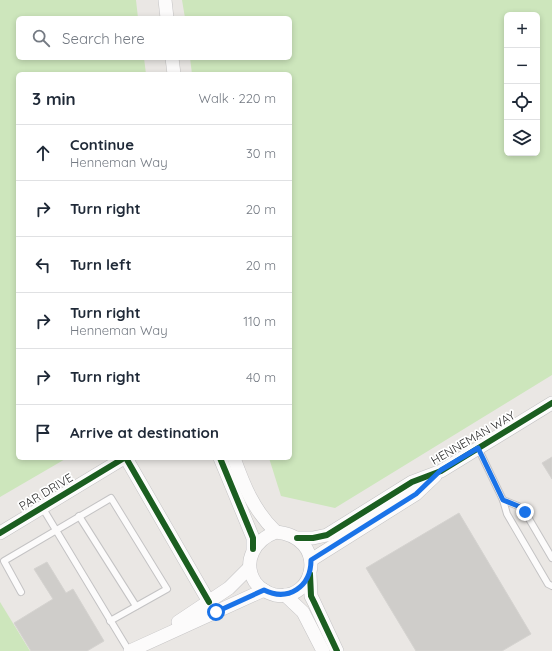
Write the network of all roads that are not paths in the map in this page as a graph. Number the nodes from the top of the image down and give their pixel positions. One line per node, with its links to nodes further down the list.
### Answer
1 (165, 0): 2 (street)
2 (167, 16)
3 (172, 60): 4 (street)
4 (174, 72)
5 (552, 403): 6 (street, HENNEMAN WAY)
6 (478, 448): 11 (street, HENNEMAN WAY); 12 (lane)
7 (122, 460): 13 (street, PAR DRIVE)
8 (126, 460): 28 (street)
9 (221, 460): 19 (street)
10 (235, 460): 16 (street)
11 (441, 470): 18 (street, HENNEMAN WAY); 21 (street, HENNEMAN WAY)
12 (503, 500): 20 (lane); 24 (lane)
13 (42, 508): 15 (lane); 17 (street, PAR DRIVE)
14 (79, 516): 15 (lane); 29 (lane); 29 (lane)
15 (55, 529): 26 (lane); 30 (lane)
16 (276, 532): 18 (street); 19 (street)
17 (0, 533)
18 (297, 538): 21 (street)
19 (253, 549): 22 (street)
20 (552, 558)
21 (311, 560): 23 (street)
22 (250, 568): 25 (street); 28 (street)
23 (310, 574): 27 (street); 34 (street)
24 (552, 586)
25 (264, 590): 27 (street); 31 (street)
26 (21, 592)
27 (285, 595): 33 (street)
28 (209, 602): 31 (street)
29 (136, 606): 30 (lane)
30 (110, 621): 32 (lane)
31 (145, 644): 32 (street)
32 (129, 651)
33 (322, 651)
34 (337, 651)

